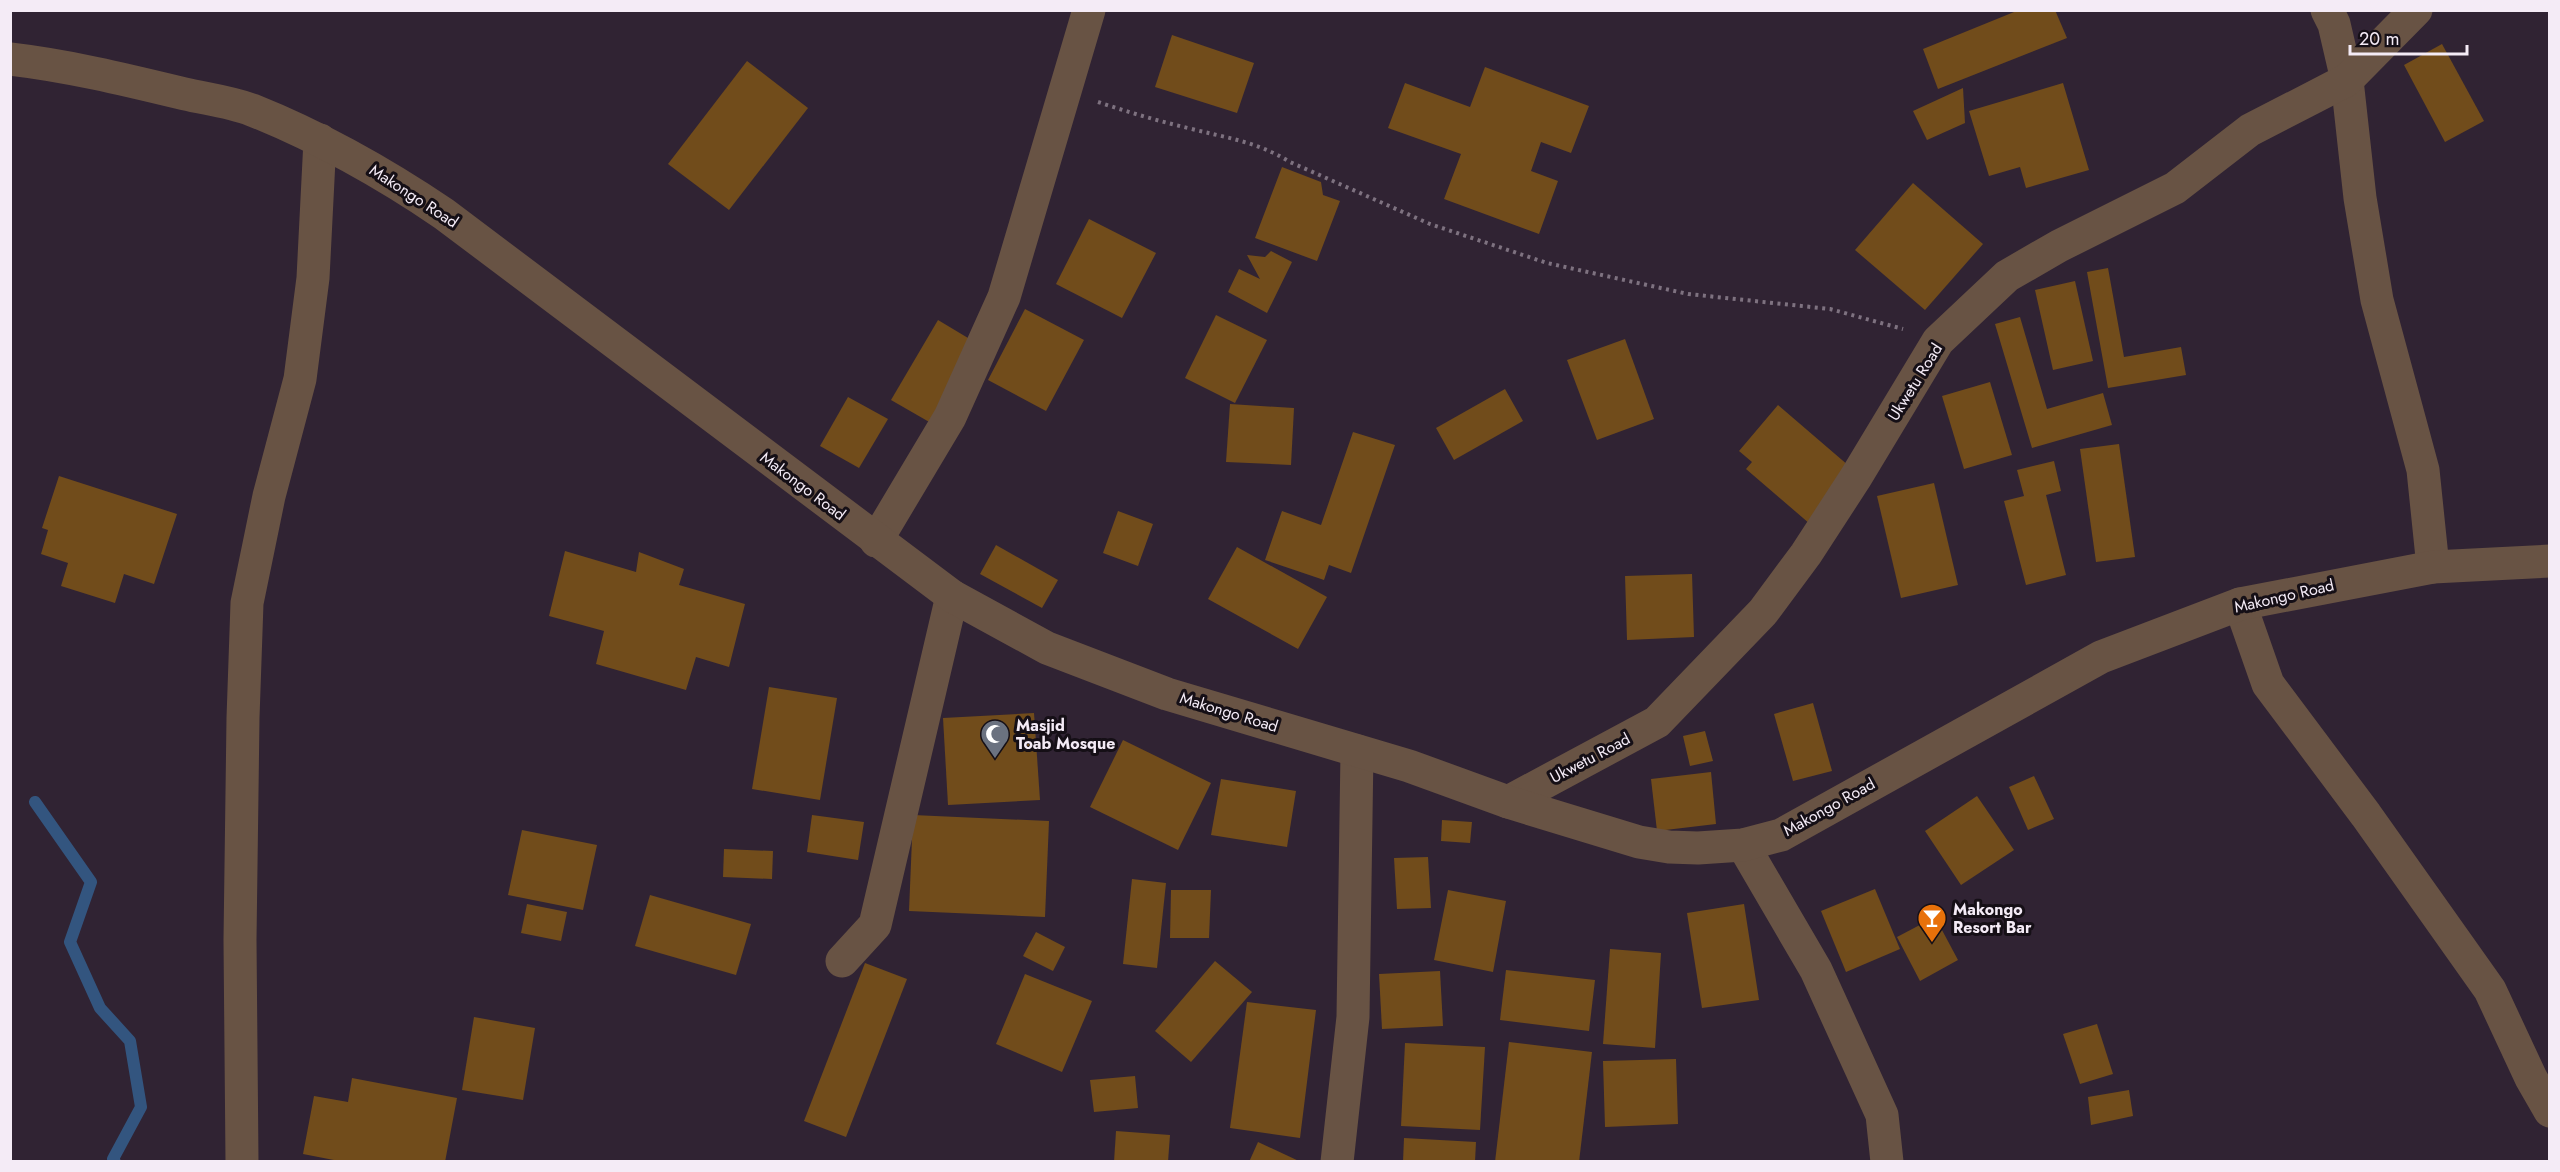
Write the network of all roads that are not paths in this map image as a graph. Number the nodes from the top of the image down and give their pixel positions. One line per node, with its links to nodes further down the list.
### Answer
1 (1089, 10): 7 (street)
2 (2327, 10): 5 (street)
3 (2416, 10): 5 (street, Ukwetu Road)
4 (10, 60): 6 (street, Makongo Road)
5 (2346, 80): 9 (street); 13 (street, Ukwetu Road)
6 (320, 140): 7 (street, Makongo Road); 18 (street)
7 (876, 541): 10 (street, Makongo Road)
8 (2550, 561): 9 (street, Makongo Road)
9 (2433, 567): 11 (street, Makongo Road)
10 (952, 596): 12 (street, Makongo Road); 15 (street)
11 (2240, 604): 14 (street, Makongo Road); 16 (street)
12 (1357, 752): 13 (street, Makongo Road); 19 (street)
13 (1508, 802): 14 (street, Makongo Road)
14 (1743, 845): 20 (street)
15 (842, 961)
16 (2540, 1080): 17 (street)
17 (2550, 1111)
18 (242, 1161)
19 (1337, 1161)
20 (1887, 1161)

